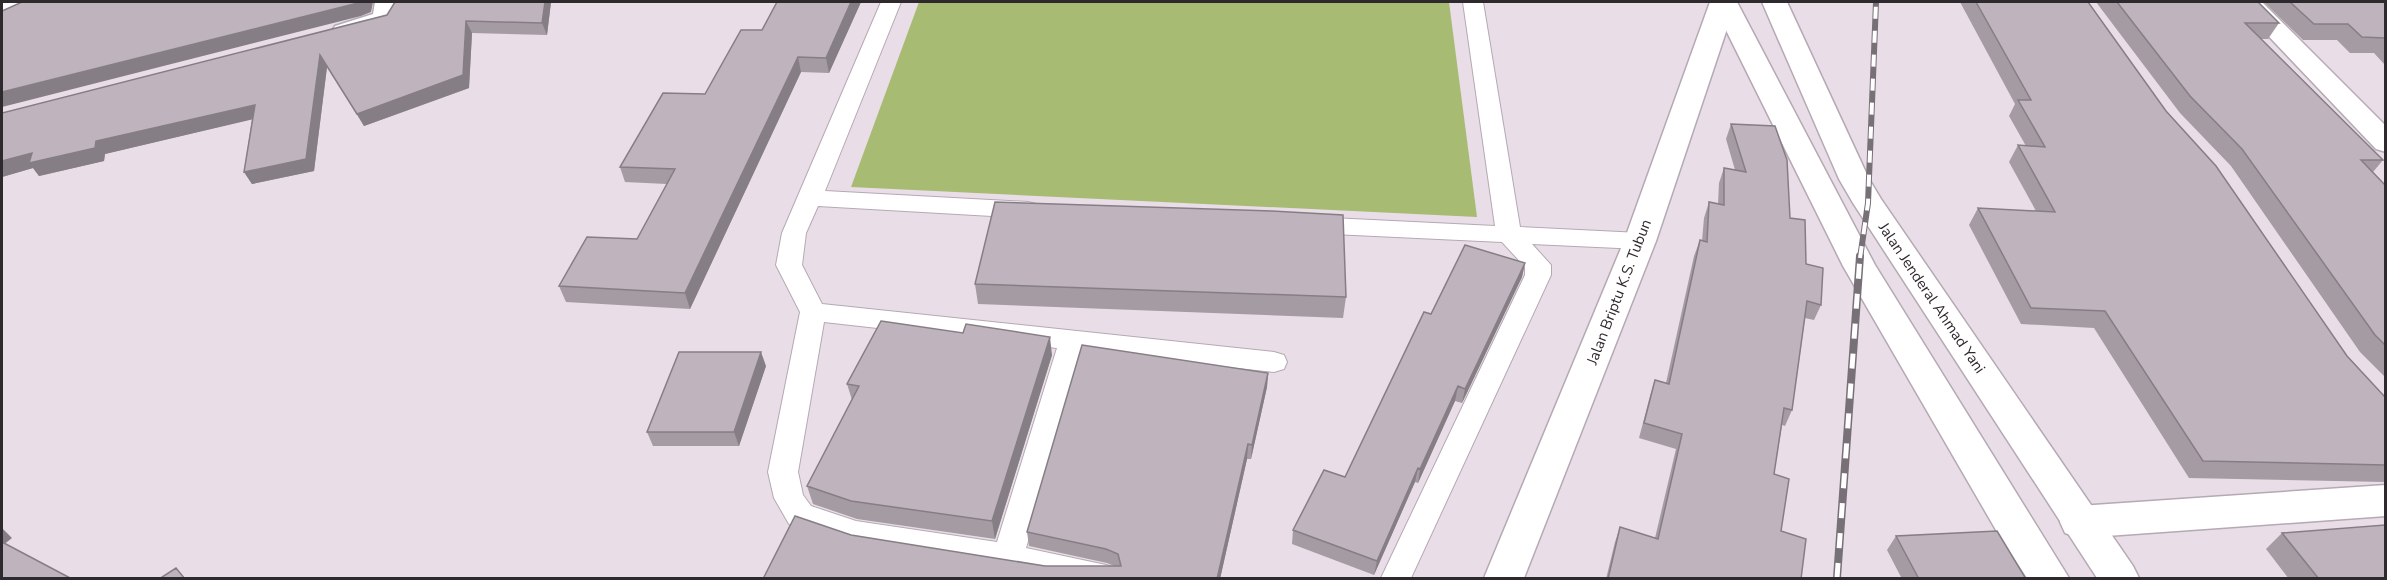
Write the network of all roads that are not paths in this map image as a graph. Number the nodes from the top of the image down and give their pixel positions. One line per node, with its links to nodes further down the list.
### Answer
1 (19, 2): 8 (main road)
2 (387, 2): 9 (main road)
3 (891, 2): 11 (lane)
4 (1473, 2): 14 (lane)
5 (1724, 2): 15 (main road, Jalan Briptu K.S. Tubun); 25 (main road)
6 (1774, 2): 20 (main road, Jalan Jenderal Ahmad Yani)
7 (2248, 2): 10 (main road)
8 (2, 11)
9 (315, 39)
10 (2385, 143)
11 (810, 198): 12 (lane); 16 (lane)
12 (1047, 211)
13 (1284, 223): 14 (lane)
14 (1509, 235): 15 (lane); 23 (lane)
15 (1640, 242): 24 (main road, Jalan Briptu K.S. Tubun)
16 (813, 312): 17 (lane); 21 (lane)
17 (1073, 339): 18 (lane); 21 (lane)
18 (1274, 363)
19 (2385, 500): 20 (main road)
20 (2079, 522): 26 (main road, Jalan Jenderal Ahmad Yani)
21 (1008, 557): 22 (lane)
22 (1106, 579)
23 (1396, 579)
24 (1504, 579)
25 (2049, 579)
26 (2119, 579)

